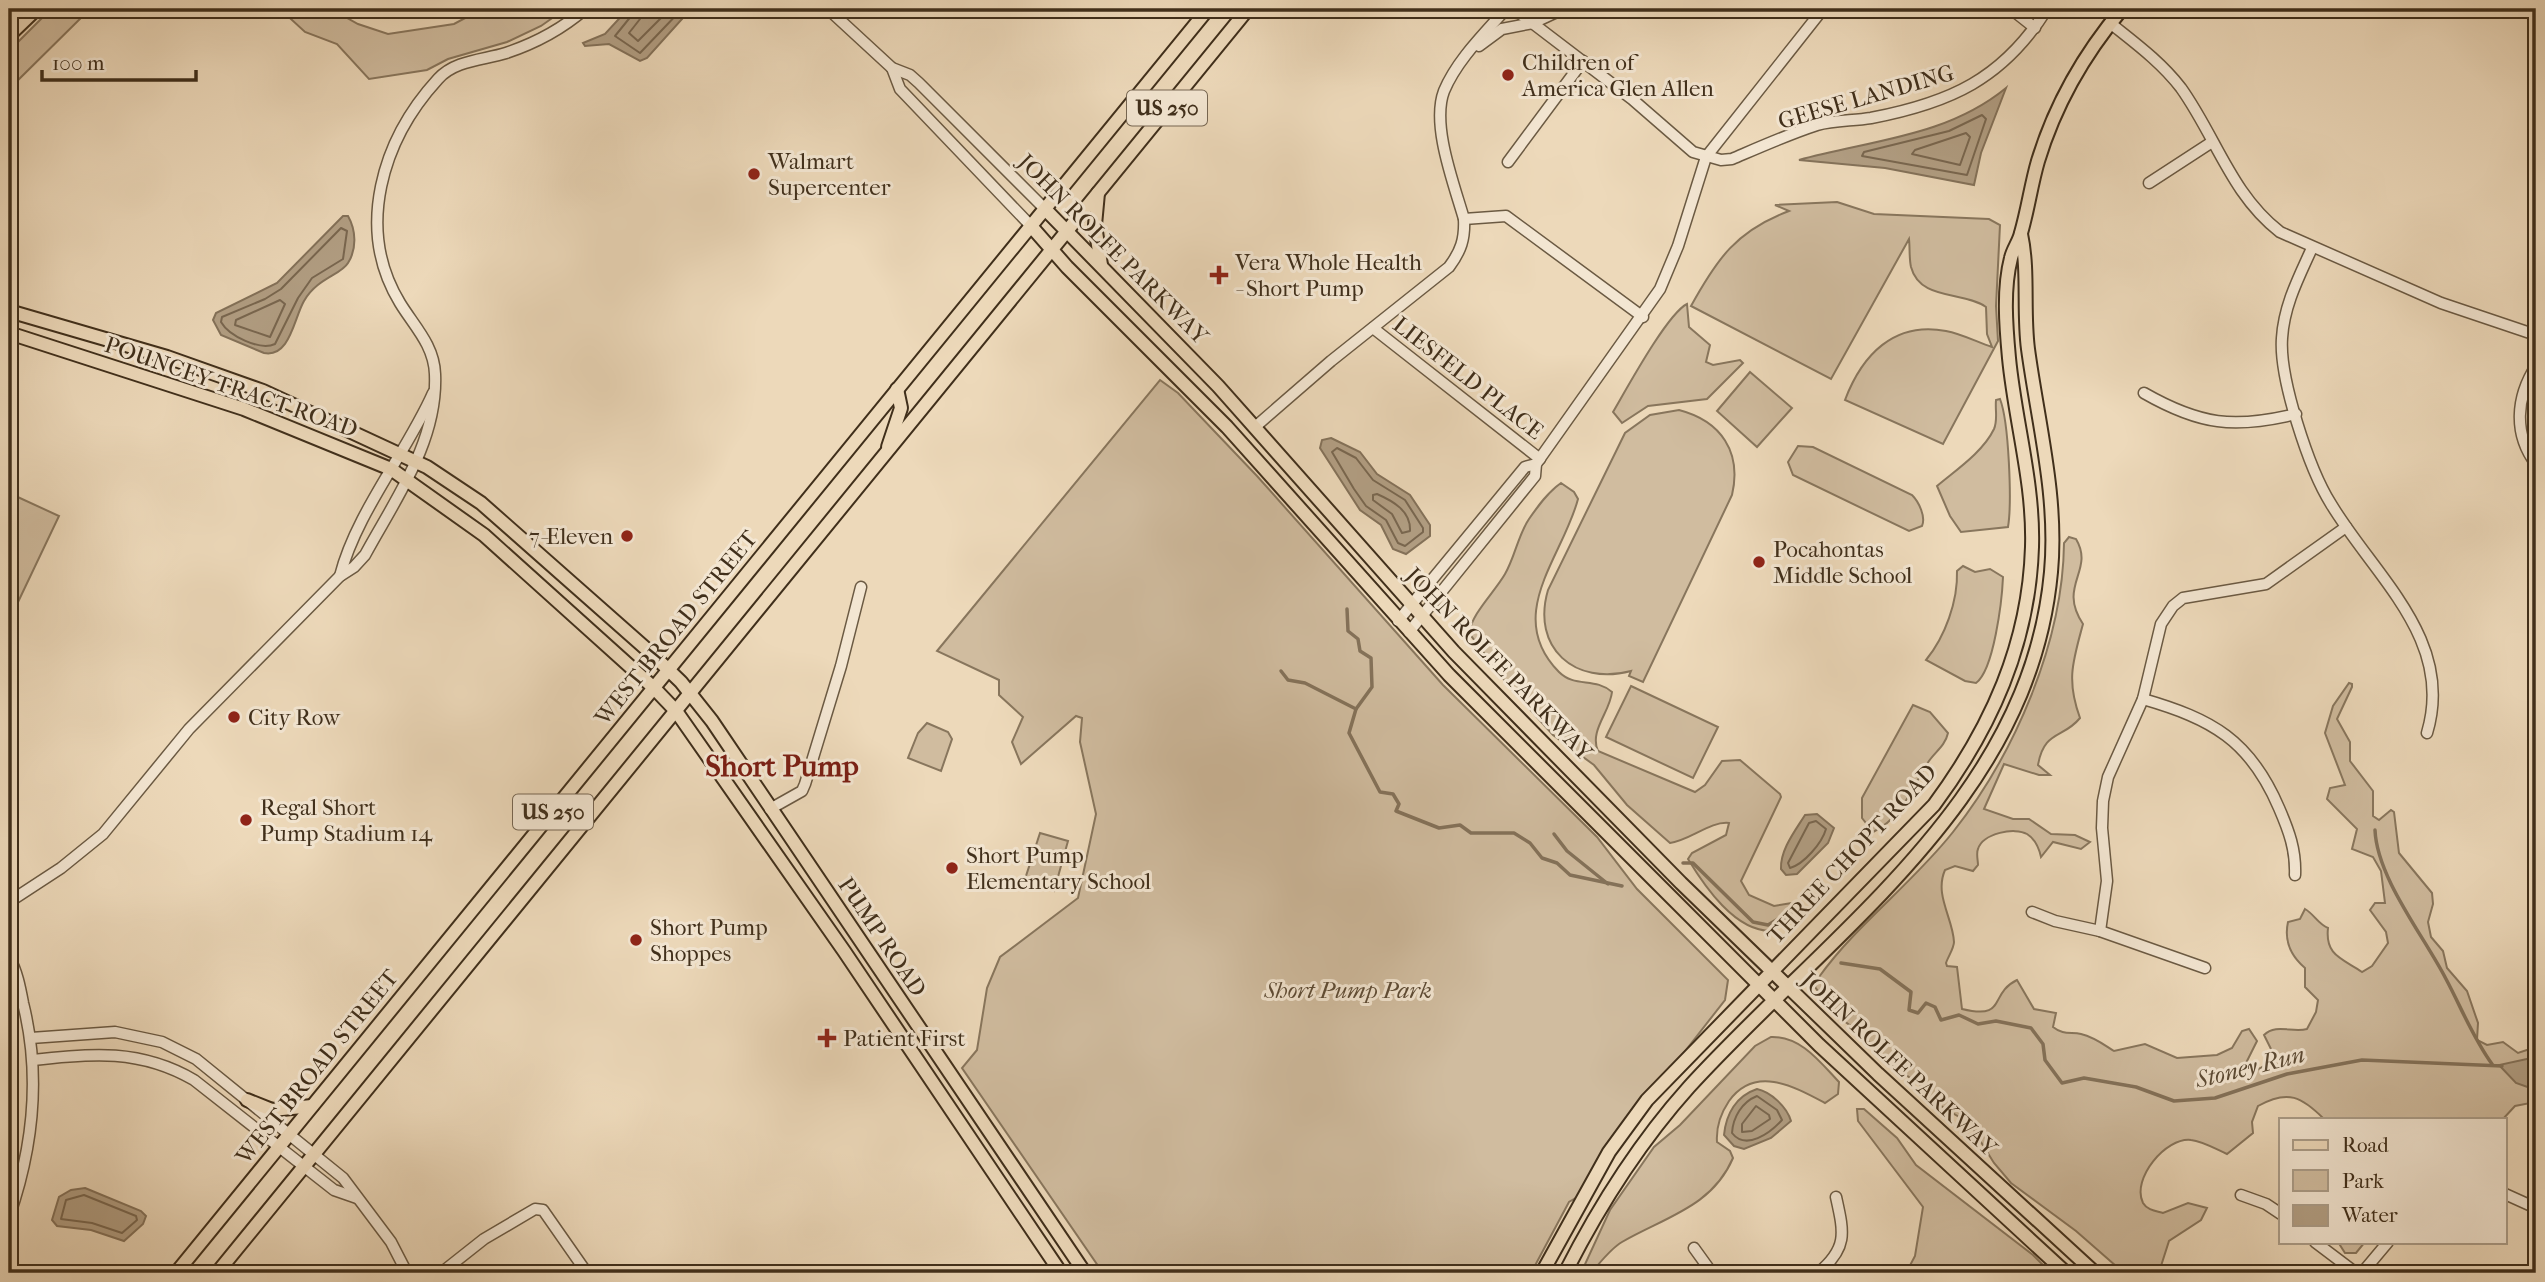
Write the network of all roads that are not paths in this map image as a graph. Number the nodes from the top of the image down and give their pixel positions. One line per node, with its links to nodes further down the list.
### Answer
1 (34, 9): 16 (highway)
2 (585, 9): 39 (street)
3 (828, 9): 19 (street, JOHN ROLFE PARKWAY)
4 (1208, 9): 25 (main road, WEST BROAD STREET / US 250)
5 (1248, 9): 24 (main road, US 250)
6 (1506, 9): 17 (street)
7 (1514, 9): 13 (street)
8 (1563, 9): 13 (street)
9 (1823, 9): 21 (street)
10 (2011, 9): 15 (street)
11 (2047, 9): 15 (street, GEESE LANDING)
12 (2122, 9): 14 (main road, THREE CHOPT ROAD)
13 (1532, 23): 17 (street); 18 (street)
14 (2110, 23): 20 (street); 29 (main road, THREE CHOPT ROAD)
15 (2035, 28): 21 (street, GEESE LANDING)
16 (9, 34)
17 (1467, 55): 26 (street)
18 (1583, 61): 21 (street); 22 (street)
19 (891, 68): 25 (street, JOHN ROLFE PARKWAY); 27 (street, JOHN ROLFE PARKWAY)
20 (2211, 142): 23 (street); 30 (street)
21 (1706, 157): 34 (street)
22 (1508, 162)
23 (2149, 183)
24 (1098, 192): 28 (main road, US 250); 32 (main road)
25 (1045, 209): 27 (main road, WEST BROAD STREET / US 250); 28 (main road, JOHN ROLFE PARKWAY)
26 (1464, 219): 34 (street); 35 (street)
27 (1031, 226): 31 (main road, JOHN ROLFE PARKWAY); 40 (main road, WEST BROAD STREET / US 250)
28 (1066, 231): 31 (main road, US 250); 32 (main road, JOHN ROLFE PARKWAY)
29 (2021, 234): 71 (main road, THREE CHOPT ROAD); 73 (main road, THREE CHOPT ROAD)
30 (2312, 248): 37 (street); 42 (street)
31 (1051, 249): 44 (main road, US 250); 56 (main road, JOHN ROLFE PARKWAY)
32 (1102, 267): 43 (main road, JOHN ROLFE PARKWAY)
33 (9, 311): 45 (main road, POUNCEY TRACT ROAD)
34 (1643, 317): 47 (street)
35 (1373, 328): 43 (street); 47 (street, LIESFELD PLACE)
36 (9, 333): 49 (main road, POUNCEY TRACT ROAD)
37 (2536, 335)
38 (2536, 366): 48 (street)
39 (434, 389): 45 (street); 46 (street)
40 (897, 389): 44 (main road); 58 (main road, WEST BROAD STREET / US 250)
41 (2144, 393): 42 (street)
42 (2296, 414): 51 (street)
43 (1255, 427): 54 (main road, JOHN ROLFE PARKWAY)
44 (888, 451): 60 (main road, US 250)
45 (399, 452): 46 (main road, POUNCEY TRACT ROAD); 49 (street)
46 (416, 460): 50 (street); 58 (main road, POUNCEY TRACT ROAD)
47 (1538, 462): 54 (street); 55 (street)
48 (2536, 464)
49 (390, 469): 50 (main road, POUNCEY TRACT ROAD); 52 (street)
50 (407, 478): 52 (street); 59 (main road, POUNCEY TRACT ROAD)
51 (2346, 527): 61 (street); 63 (street)
52 (340, 576): 66 (street)
53 (861, 587): 64 (street)
54 (1412, 606): 55 (main road, JOHN ROLFE PARKWAY); 56 (street)
55 (1421, 616): 57 (street); 71 (main road, JOHN ROLFE PARKWAY)
56 (1398, 621): 57 (main road, JOHN ROLFE PARKWAY)
57 (1409, 632): 72 (main road, JOHN ROLFE PARKWAY)
58 (669, 670): 59 (main road, WEST BROAD STREET / US 250); 60 (main road, POUNCEY TRACT ROAD)
59 (654, 688): 62 (main road, PUMP ROAD); 78 (main road, WEST BROAD STREET / US 250)
60 (691, 693): 62 (main road, US 250); 64 (main road, PUMP ROAD)
61 (2143, 699): 65 (street); 68 (street)
62 (676, 712): 81 (main road, US 250); 98 (main road, PUMP ROAD)
63 (2427, 733)
64 (770, 809): 99 (main road, PUMP ROAD)
65 (2295, 875)
66 (9, 902)
67 (2032, 912): 68 (street)
68 (2100, 931): 70 (street)
69 (9, 957): 75 (street)
70 (2205, 968)
71 (1770, 970): 72 (main road, THREE CHOPT ROAD); 73 (main road, JOHN ROLFE PARKWAY)
72 (1758, 984): 74 (main road, JOHN ROLFE PARKWAY); 100 (main road, THREE CHOPT ROAD)
73 (1788, 987): 74 (main road, THREE CHOPT ROAD); 105 (main road, JOHN ROLFE PARKWAY)
74 (1774, 1001): 101 (main road, THREE CHOPT ROAD); 104 (main road, JOHN ROLFE PARKWAY)
75 (31, 1038): 76 (street); 77 (street)
76 (33, 1060): 80 (street); 89 (street)
77 (247, 1100): 78 (main road); 79 (street)
78 (312, 1106): 79 (main road, WEST BROAD STREET / US 250)
79 (289, 1135): 80 (main road, WEST BROAD STREET / US 250); 81 (street)
80 (278, 1148): 82 (street); 93 (main road, WEST BROAD STREET / US 250)
81 (313, 1155): 82 (main road, US 250); 86 (street)
82 (303, 1168): 86 (street); 94 (main road, US 250)
83 (2506, 1194): 87 (street)
84 (2241, 1195): 88 (street)
85 (1836, 1197): 103 (street)
86 (358, 1198): 95 (street)
87 (2536, 1208)
88 (2279, 1213)
89 (9, 1217)
90 (2318, 1244): 106 (street)
91 (2386, 1244): 107 (street)
92 (1694, 1248): 102 (street)
93 (176, 1273)
94 (217, 1273)
95 (407, 1273)
96 (441, 1273): 97 (street)
97 (587, 1273)
98 (1061, 1273)
99 (1085, 1273)
100 (1542, 1273)
101 (1564, 1273)
102 (1712, 1273)
103 (1818, 1273)
104 (2066, 1273)
105 (2095, 1273)
106 (2356, 1273)
107 (2362, 1273)

